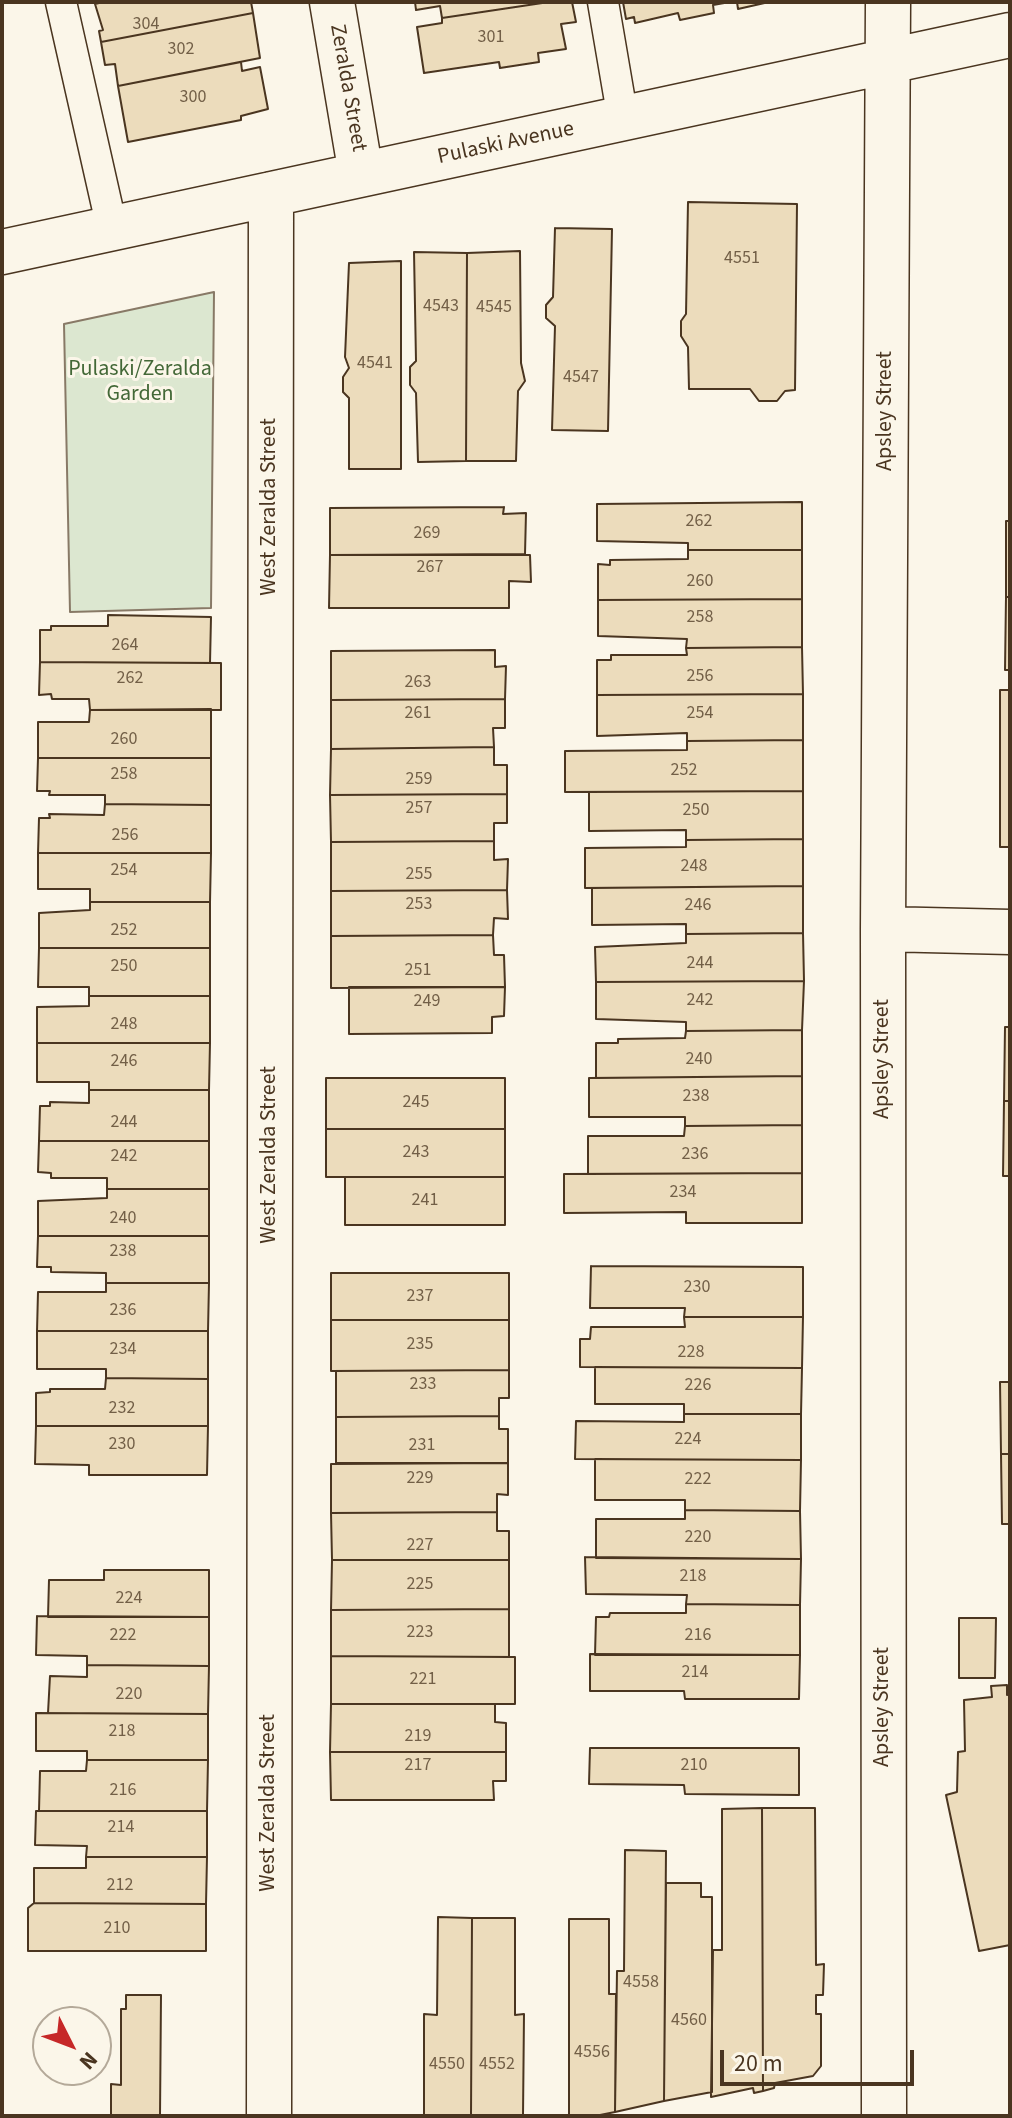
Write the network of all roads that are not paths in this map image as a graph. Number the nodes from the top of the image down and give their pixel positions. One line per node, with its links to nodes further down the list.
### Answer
1 (61, 2): 10 (lane)
2 (332, 2): 8 (street, Zeralda Street)
3 (603, 2): 7 (lane)
4 (888, 2): 6 (street, Apsley Street)
5 (1010, 35): 6 (street, Pulaski Avenue)
6 (889, 62): 7 (street, Pulaski Avenue); 12 (street, Apsley Street)
7 (623, 119): 8 (street, Pulaski Avenue)
8 (361, 174): 9 (street, Pulaski Avenue)
9 (271, 194): 10 (street, Pulaski Avenue); 14 (street, West Zeralda Street)
10 (112, 228): 11 (street, Pulaski Avenue)
11 (2, 252)
12 (883, 929): 13 (street); 15 (street, Apsley Street)
13 (1010, 932)
14 (269, 2116)
15 (884, 2116)

